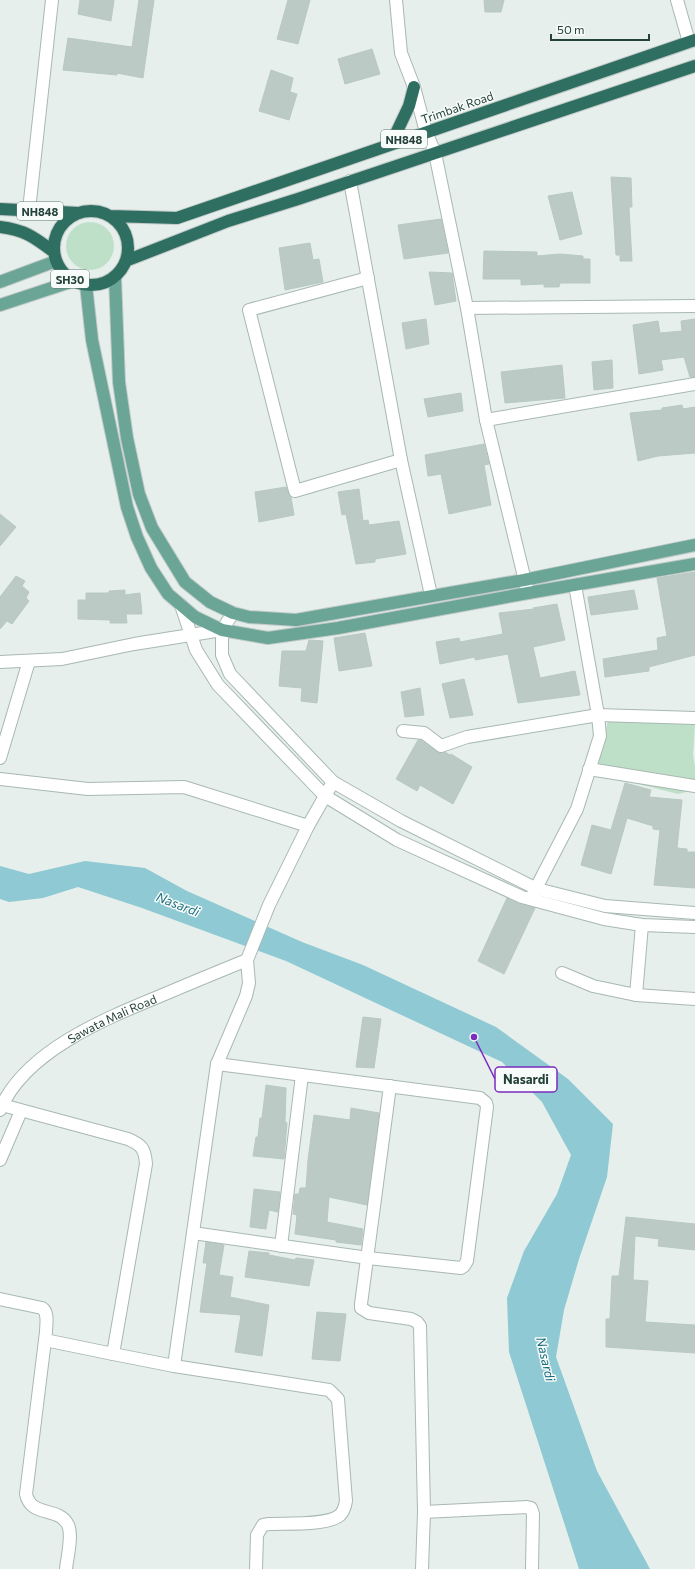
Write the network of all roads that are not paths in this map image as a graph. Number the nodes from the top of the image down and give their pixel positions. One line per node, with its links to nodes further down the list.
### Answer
1 (52, 0): 12 (street)
2 (396, 0): 6 (street)
3 (677, 0): 4 (street)
4 (692, 41): 7 (highway, Trimbak Road / NH848)
5 (695, 66): 9 (highway, NH848)
6 (414, 88): 7 (street); 8 (highway)
7 (426, 132): 8 (highway, Trimbak Road / NH848); 9 (street)
8 (391, 144): 14 (highway, Trimbak Road / NH848)
9 (435, 153): 10 (highway, NH848); 25 (street)
10 (350, 181): 17 (highway, NH848); 19 (street)
11 (0, 209): 12 (highway, Trimbak Road / NH848)
12 (29, 210): 13 (highway, Trimbak Road / NH848)
13 (80, 213): 14 (highway, Trimbak Road); 16 (highway, Trimbak Road)
14 (110, 216): 17 (highway)
15 (0, 227): 16 (highway, NH848)
16 (55, 257): 20 (highway, SH30); 21 (main road)
17 (128, 260): 18 (highway)
18 (115, 277): 22 (highway, SH30); 36 (main road)
19 (368, 278): 28 (street); 28 (street)
20 (73, 281): 22 (highway, SH30); 23 (main road)
21 (0, 282)
22 (86, 285): 35 (main road)
23 (0, 305)
24 (695, 306): 25 (street)
25 (467, 308): 27 (street)
26 (695, 384): 27 (street)
27 (486, 420): 31 (street)
28 (402, 460): 34 (street)
29 (695, 546): 31 (main road)
30 (695, 564): 32 (main road)
31 (524, 580): 33 (street); 34 (main road)
32 (575, 585): 33 (main road); 41 (street)
33 (528, 592): 37 (main road)
34 (430, 595): 36 (main road)
35 (181, 605): 37 (main road); 38 (street)
36 (233, 613): 37 (street)
37 (222, 630): 38 (street); 47 (street)
38 (190, 636): 39 (street); 49 (street)
39 (29, 660): 40 (street); 44 (street)
40 (0, 662)
41 (598, 715): 42 (street); 43 (street); 45 (street)
42 (695, 718)
43 (403, 731)
44 (0, 758)
45 (589, 769): 48 (street); 51 (street)
46 (0, 779): 50 (street)
47 (333, 782): 49 (street); 51 (street)
48 (695, 786)
49 (325, 796): 50 (street); 52 (street)
50 (308, 826): 56 (street)
51 (537, 889): 52 (street); 53 (street)
52 (530, 900): 54 (street)
53 (695, 913)
54 (642, 925): 55 (street); 58 (street)
55 (695, 927)
56 (247, 960): 60 (street); 63 (street, Sawata Mali Road)
57 (562, 973): 58 (street)
58 (636, 995): 59 (street)
59 (695, 998)
60 (217, 1064): 61 (street); 66 (street)
61 (302, 1075): 62 (street); 67 (street)
62 (390, 1086): 68 (street); 68 (street)
63 (1, 1108): 64 (street)
64 (21, 1111): 65 (street); 71 (street)
65 (0, 1160)
66 (193, 1233): 67 (street); 72 (street)
67 (281, 1246): 68 (street)
68 (368, 1258): 73 (street)
69 (0, 1299): 70 (street)
70 (45, 1340): 71 (street); 74 (street)
71 (113, 1354): 72 (street)
72 (174, 1366): 75 (street)
73 (424, 1512): 76 (street); 77 (street)
74 (66, 1569)
75 (256, 1569)
76 (422, 1569)
77 (532, 1569)

